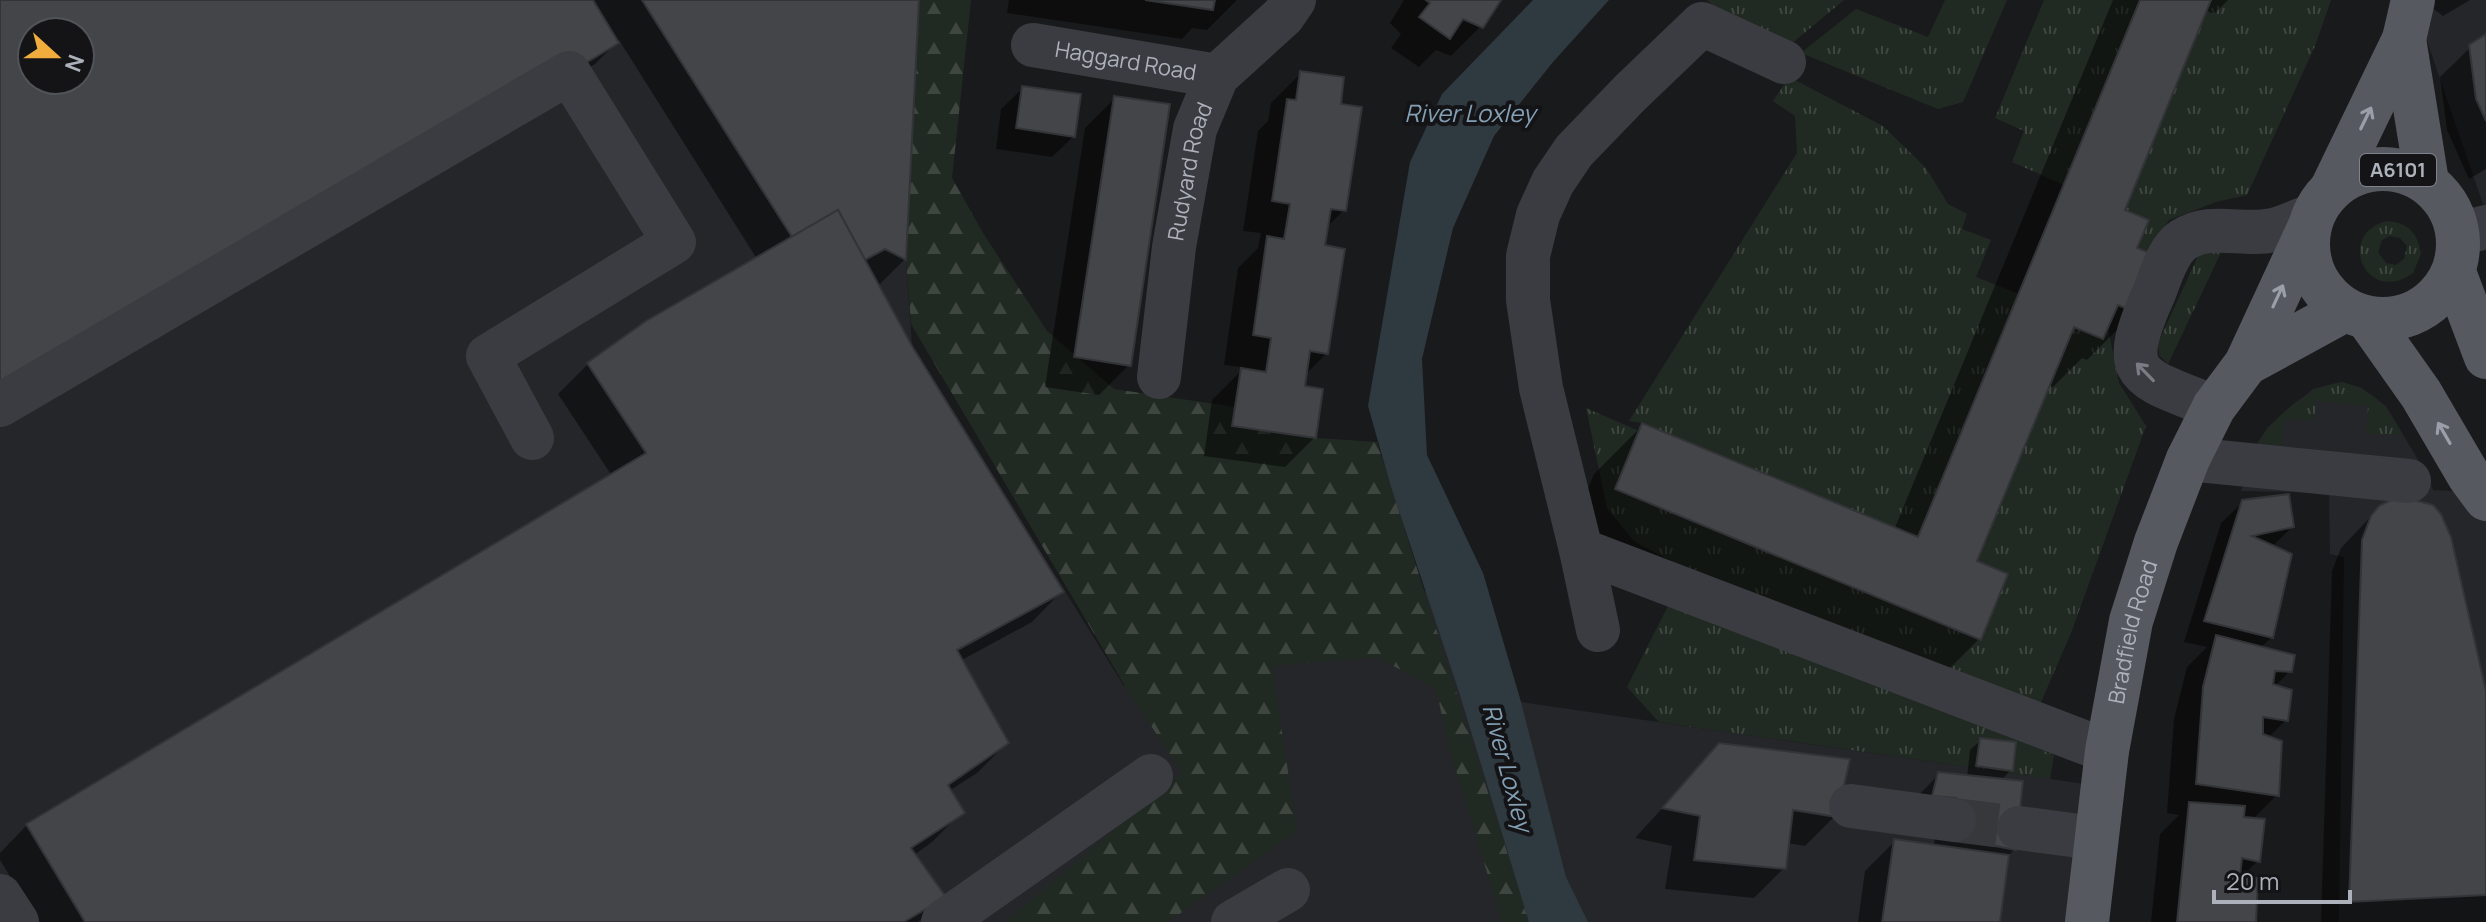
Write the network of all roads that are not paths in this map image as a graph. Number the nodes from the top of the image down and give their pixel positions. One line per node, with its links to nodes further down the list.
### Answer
1 (1294, 0): 5 (street, Rudyard Road)
2 (2409, 20): 6 (main road, Bradfield Road / A6101); 7 (main road, Bradfield Road / A6101, one-way to 2)
3 (1033, 45): 5 (street, Haggard Road)
4 (1784, 62): 19 (street)
5 (1217, 76): 12 (street, Rudyard Road)
6 (2427, 182): 7 (main road, A6101); 8 (main road, Bradfield Road / A6101)
7 (2318, 210): 9 (main road, Bradfield Road / A6101); 11 (main road, Bradfield Road, one-way to 7); 14 (street, one-way to 7)
8 (2466, 244): 9 (main road, Bradfield Road); 10 (main road, A6101)
9 (2356, 315): 11 (main road, Bradfield Road); 18 (main road, A6101, one-way to 9)
10 (2486, 357)
11 (2246, 364): 14 (main road, Bradfield Road)
12 (1159, 377)
13 (0, 405): 15 (street)
14 (2214, 407): 16 (main road, Bradfield Road)
15 (532, 438)
16 (2188, 459): 17 (street); 21 (main road, Bradfield Road)
17 (2409, 481)
18 (2486, 499)
19 (1581, 550): 20 (street); 21 (street)
20 (1598, 630)
21 (2107, 751): 26 (main road, Bradfield Road)
22 (1151, 776): 30 (street)
23 (1851, 806): 24 (street)
24 (1954, 820)
25 (2019, 828): 26 (street)
26 (2095, 838): 32 (main road, Bradfield Road)
27 (1288, 890): 31 (street)
28 (0, 896): 29 (street)
29 (17, 922)
30 (943, 922)
31 (1233, 922)
32 (2087, 922)

